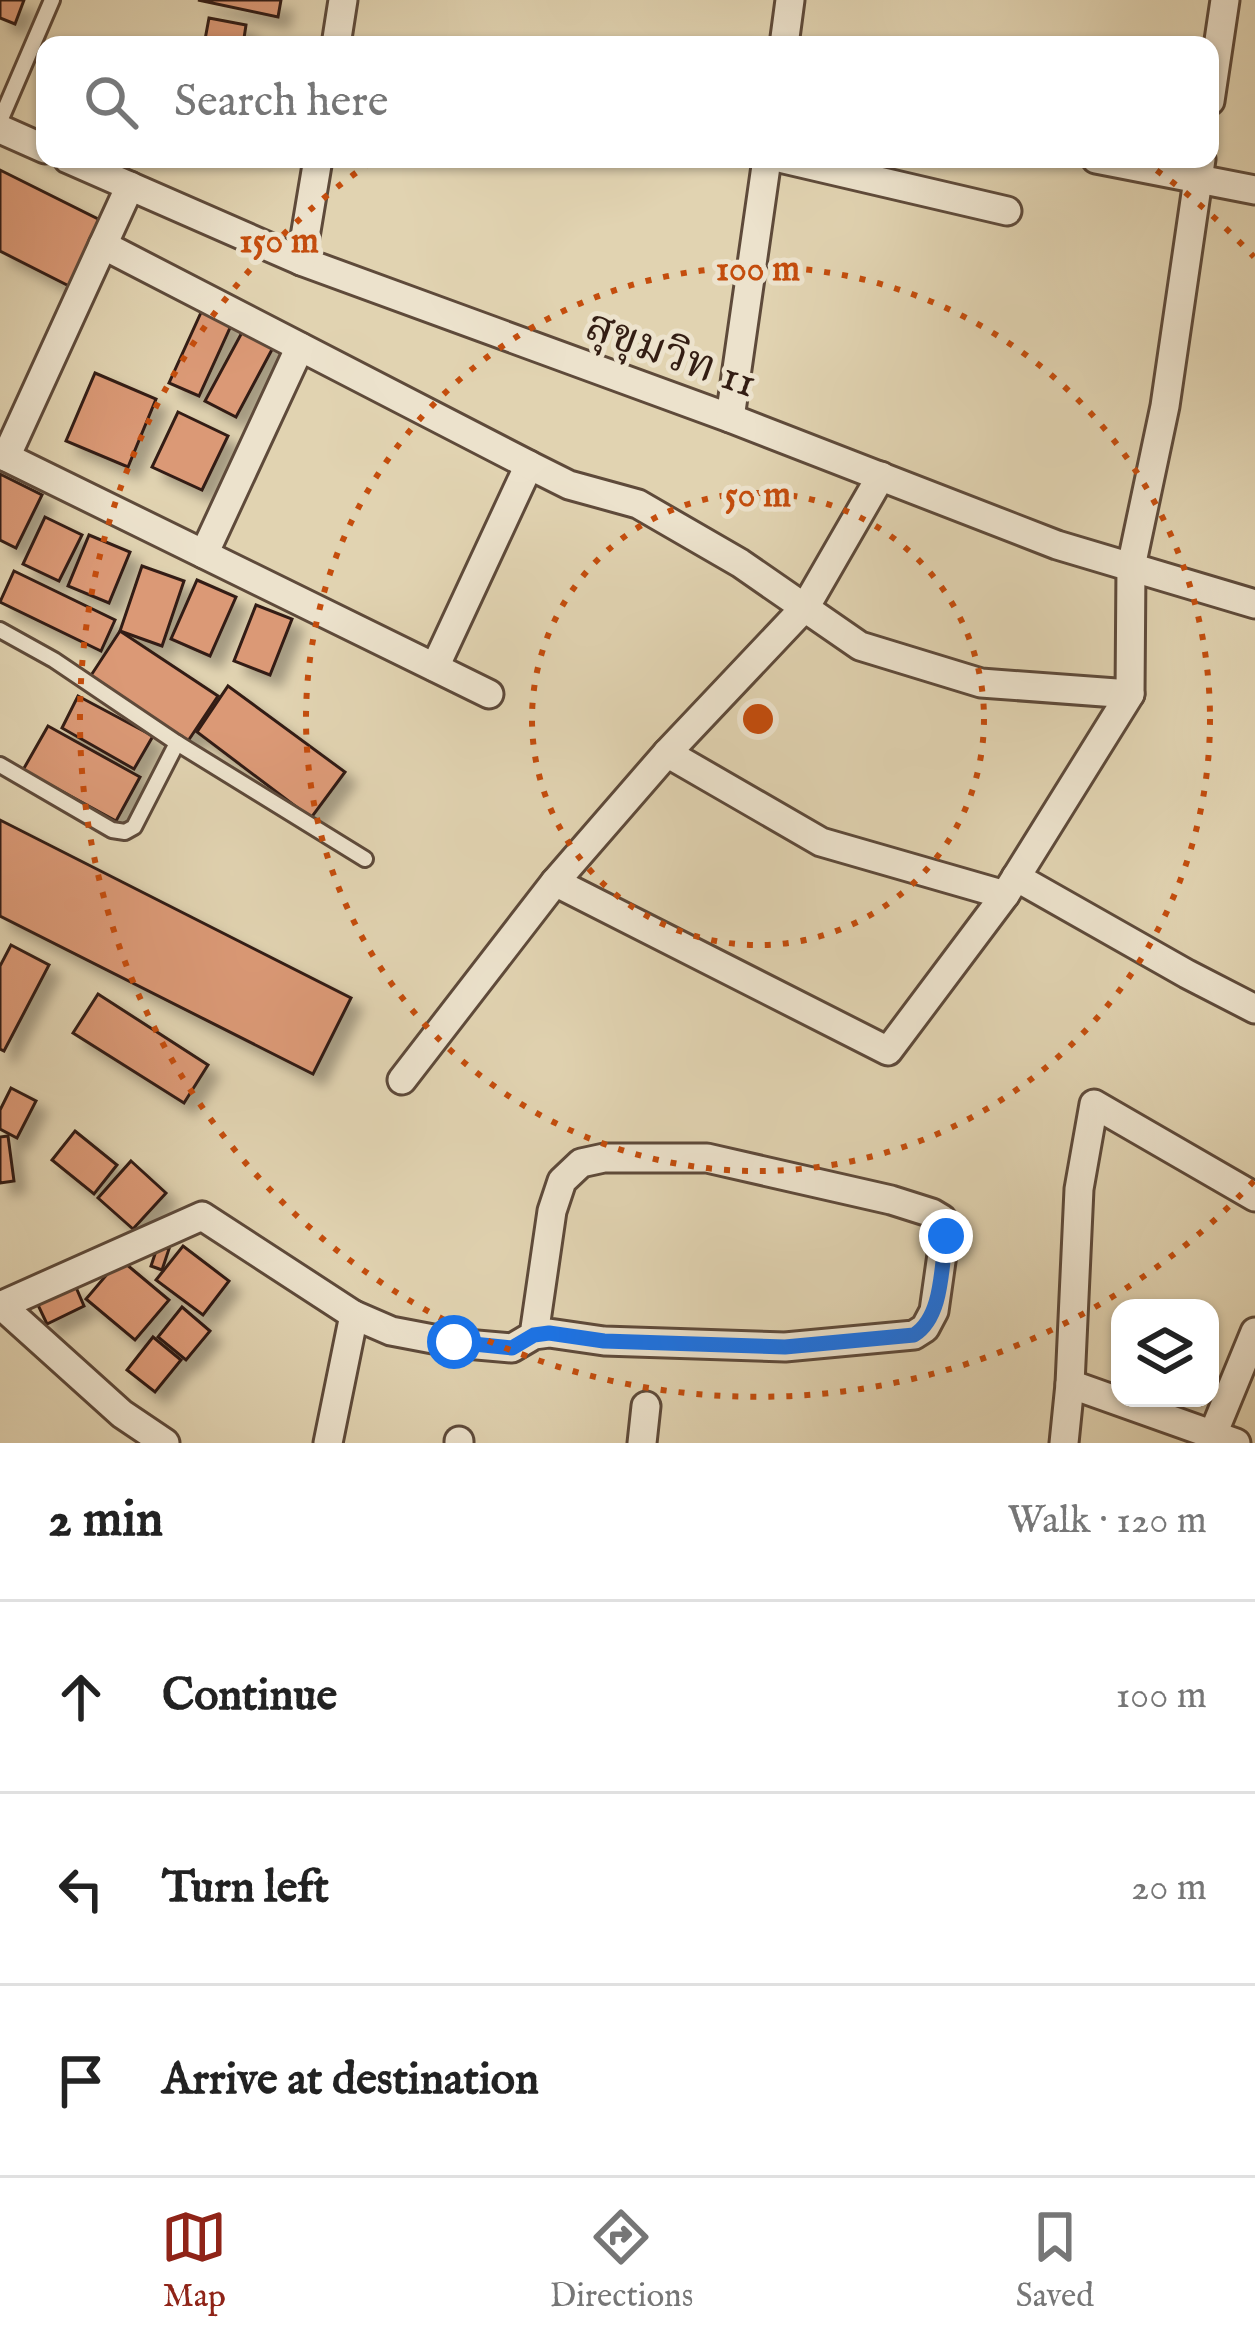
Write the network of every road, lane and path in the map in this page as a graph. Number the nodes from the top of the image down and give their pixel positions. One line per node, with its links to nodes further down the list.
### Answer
1 (52, 0): 5 (lane)
2 (343, 0): 6 (street)
3 (790, 0): 7 (street)
4 (1225, 0): 9 (street)
5 (37, 36)
6 (337, 36)
7 (785, 36)
8 (36, 38): 10 (lane)
9 (1219, 40)
10 (0, 125): 11 (street)
11 (36, 144)
12 (89, 168): 17 (street, สุขุมวิท 11)
13 (316, 168): 21 (street)
14 (766, 168): 23 (street)
15 (822, 168): 19 (street)
16 (1200, 170): 18 (street); 28 (street)
17 (130, 186): 20 (street); 21 (street, สุขุมวิท 11)
18 (1255, 190)
19 (1006, 211)
20 (103, 245): 22 (street); 24 (street)
21 (302, 261): 23 (street, สุขุมวิท 11)
22 (300, 347): 25 (street); 27 (street)
23 (730, 418): 26 (street, สุขุมวิท 11)
24 (3, 455): 27 (street)
25 (529, 465): 30 (street); 32 (street)
26 (881, 476): 28 (street, สุขุมวิท 11); 30 (street)
27 (204, 554): 32 (street)
28 (1131, 567): 29 (street, สุขุมวิท 11); 34 (street)
29 (1255, 604)
30 (806, 606): 34 (street); 36 (street)
31 (0, 629): 35 (lane)
32 (436, 667): 33 (street)
33 (489, 694)
34 (1130, 694): 40 (street)
35 (177, 743): 37 (lane); 38 (lane)
36 (667, 753): 39 (street); 40 (street)
37 (0, 765)
38 (365, 859)
39 (555, 882): 40 (street); 42 (street)
40 (1010, 886): 41 (street)
41 (1255, 1009)
42 (402, 1080)
43 (1255, 1198): 48 (street)
44 (1, 1305): 45 (street); 51 (street)
45 (354, 1315): 47 (street); 52 (street)
46 (1255, 1332): 50 (street)
47 (534, 1335): 47 (street)
48 (1070, 1384): 50 (street); 54 (street)
49 (646, 1406): 53 (street)
50 (1225, 1439)
51 (165, 1443)
52 (328, 1443)
53 (642, 1443)
54 (1064, 1443)

